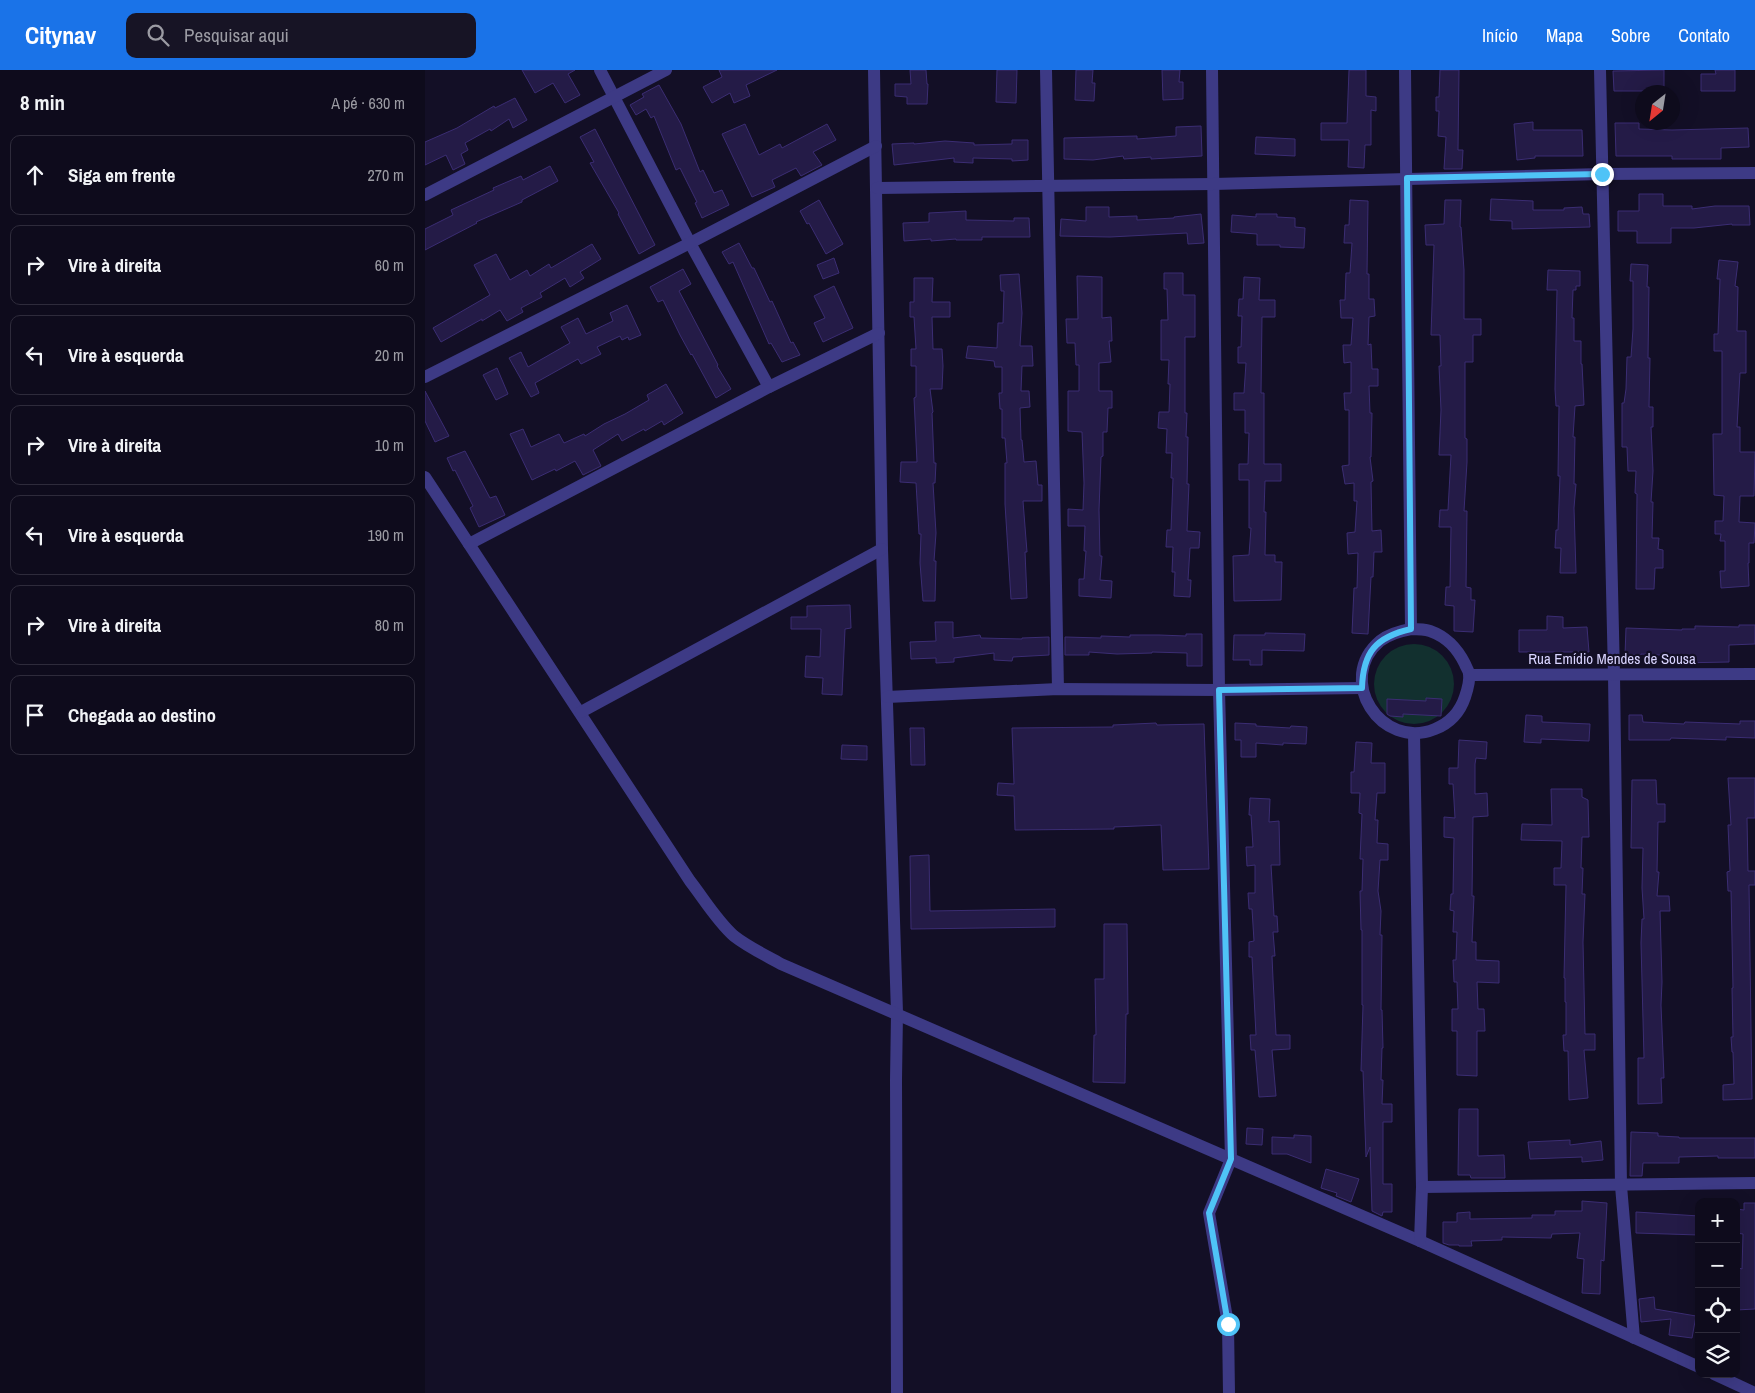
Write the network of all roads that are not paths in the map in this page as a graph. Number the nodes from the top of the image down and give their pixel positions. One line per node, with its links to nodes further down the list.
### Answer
1 (600, 70): 8 (street)
2 (665, 70): 8 (street)
3 (874, 70): 9 (street)
4 (1046, 70): 14 (street)
5 (1212, 70): 13 (street)
6 (1405, 70): 12 (street)
7 (1600, 70): 11 (street)
8 (614, 97): 16 (street); 17 (street)
9 (876, 146): 15 (street); 17 (street)
10 (1755, 173): 11 (street)
11 (1602, 174): 12 (street); 27 (street)
12 (1407, 178): 13 (street); 24 (street)
13 (1213, 184): 14 (street); 30 (street)
14 (1048, 187): 15 (street); 29 (street)
15 (877, 188): 18 (street)
16 (425, 195)
17 (690, 244): 19 (street); 20 (street)
18 (879, 334): 20 (street); 23 (street)
19 (425, 377)
20 (769, 388): 22 (street)
21 (425, 477): 22 (street)
22 (469, 544): 32 (street)
23 (881, 549): 31 (street); 32 (street)
24 (1411, 629): 25 (street); 28 (street)
25 (1469, 674): 27 (street, Rua Emídio Mendes de Sousa); 33 (street)
26 (1755, 674): 27 (street, Rua Emídio Mendes de Sousa)
27 (1614, 675): 37 (street)
28 (1362, 688): 30 (street); 33 (street)
29 (1058, 689): 30 (street); 31 (street)
30 (1219, 690): 35 (street)
31 (887, 697): 34 (street)
32 (581, 712): 34 (street)
33 (1414, 734): 38 (street)
34 (897, 1013): 35 (street); 43 (street)
35 (1231, 1159): 39 (street); 44 (street)
36 (1755, 1183): 37 (street)
37 (1621, 1186): 38 (street); 40 (street)
38 (1422, 1187): 39 (street)
39 (1420, 1241): 40 (street)
40 (1634, 1338): 41 (street)
41 (1695, 1366)
42 (1723, 1378): 45 (street)
43 (897, 1393)
44 (1229, 1393)
45 (1755, 1393)

